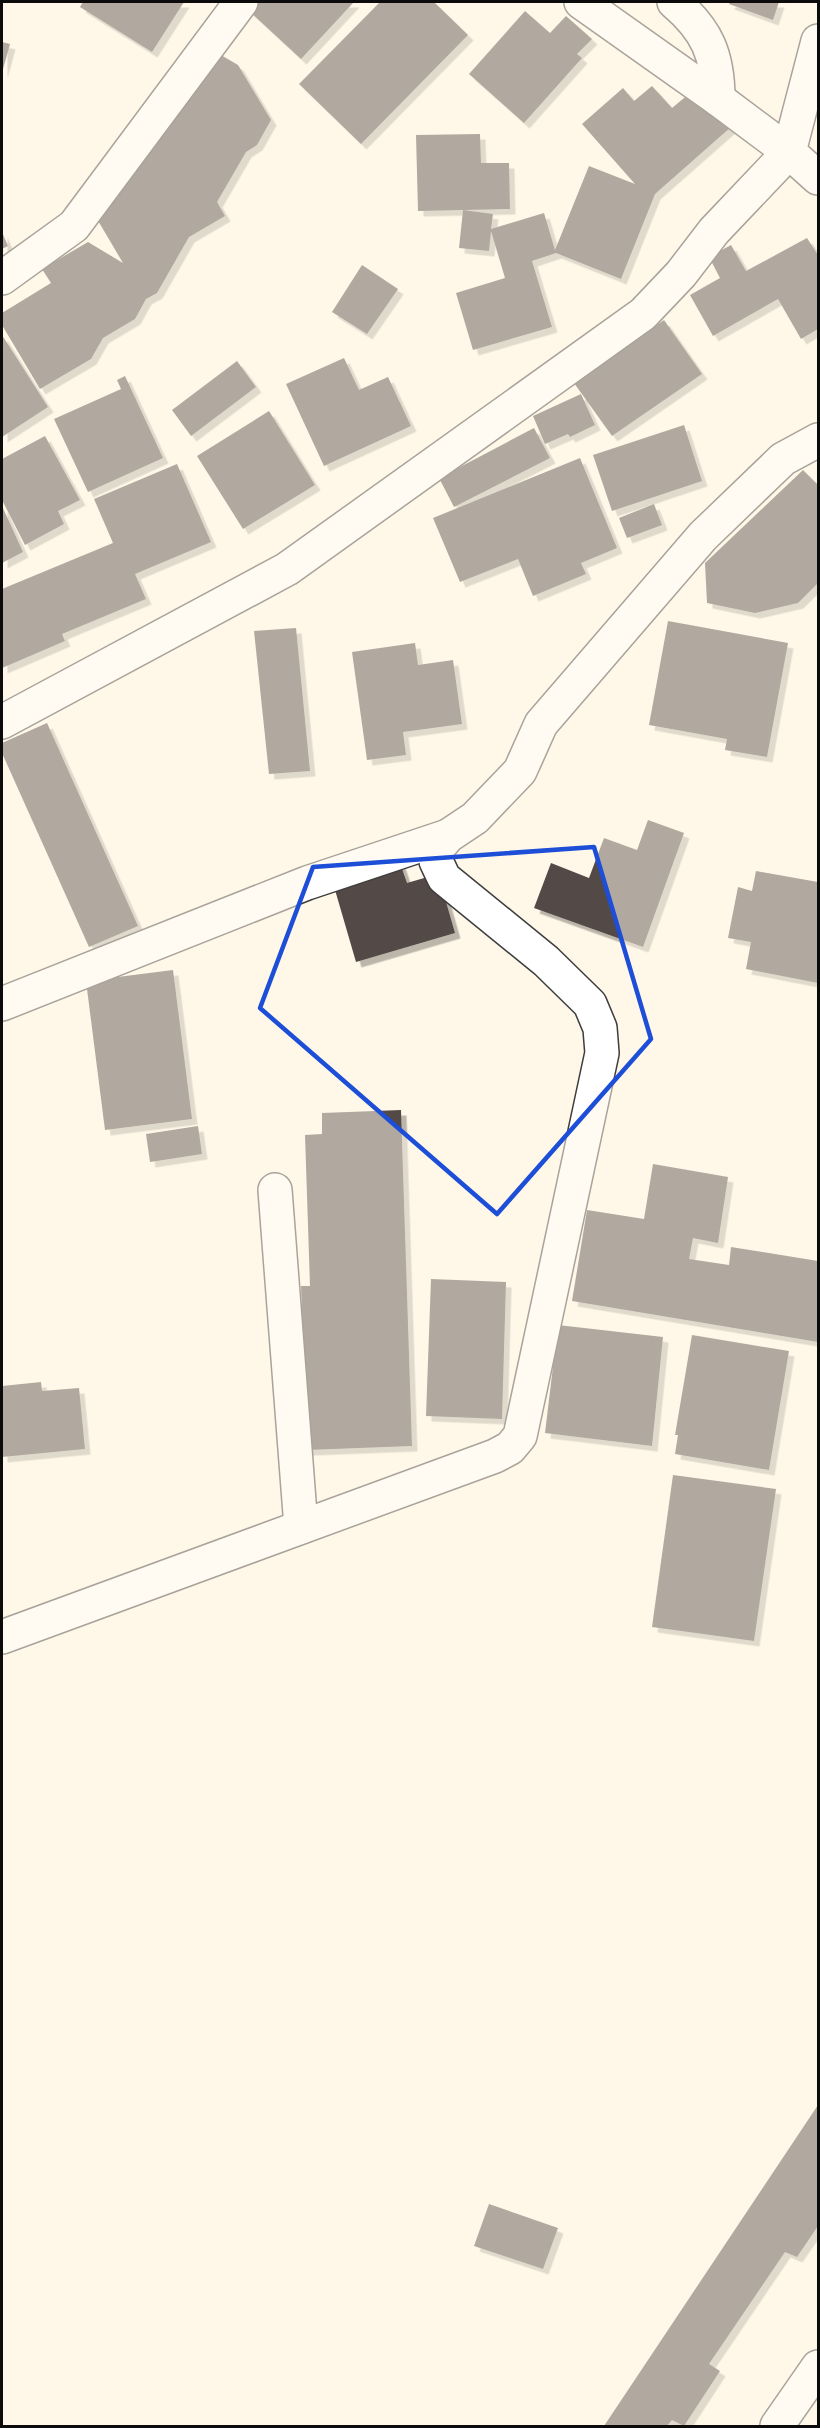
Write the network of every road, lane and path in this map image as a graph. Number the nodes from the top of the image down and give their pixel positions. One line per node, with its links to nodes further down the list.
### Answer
1 (241, 2): 8 (street)
2 (580, 2): 5 (street)
3 (674, 2): 5 (street)
4 (819, 41): 6 (street)
5 (718, 99): 6 (street)
6 (789, 152): 7 (street); 10 (street)
7 (819, 178)
8 (2, 278)
9 (819, 440): 11 (street)
10 (2, 722)
11 (448, 836): 12 (street); 14 (street)
12 (2, 1004)
13 (275, 1190): 14 (street)
14 (302, 1527): 15 (street)
15 (2, 1637)
16 (819, 2367): 17 (street)
17 (777, 2427)

